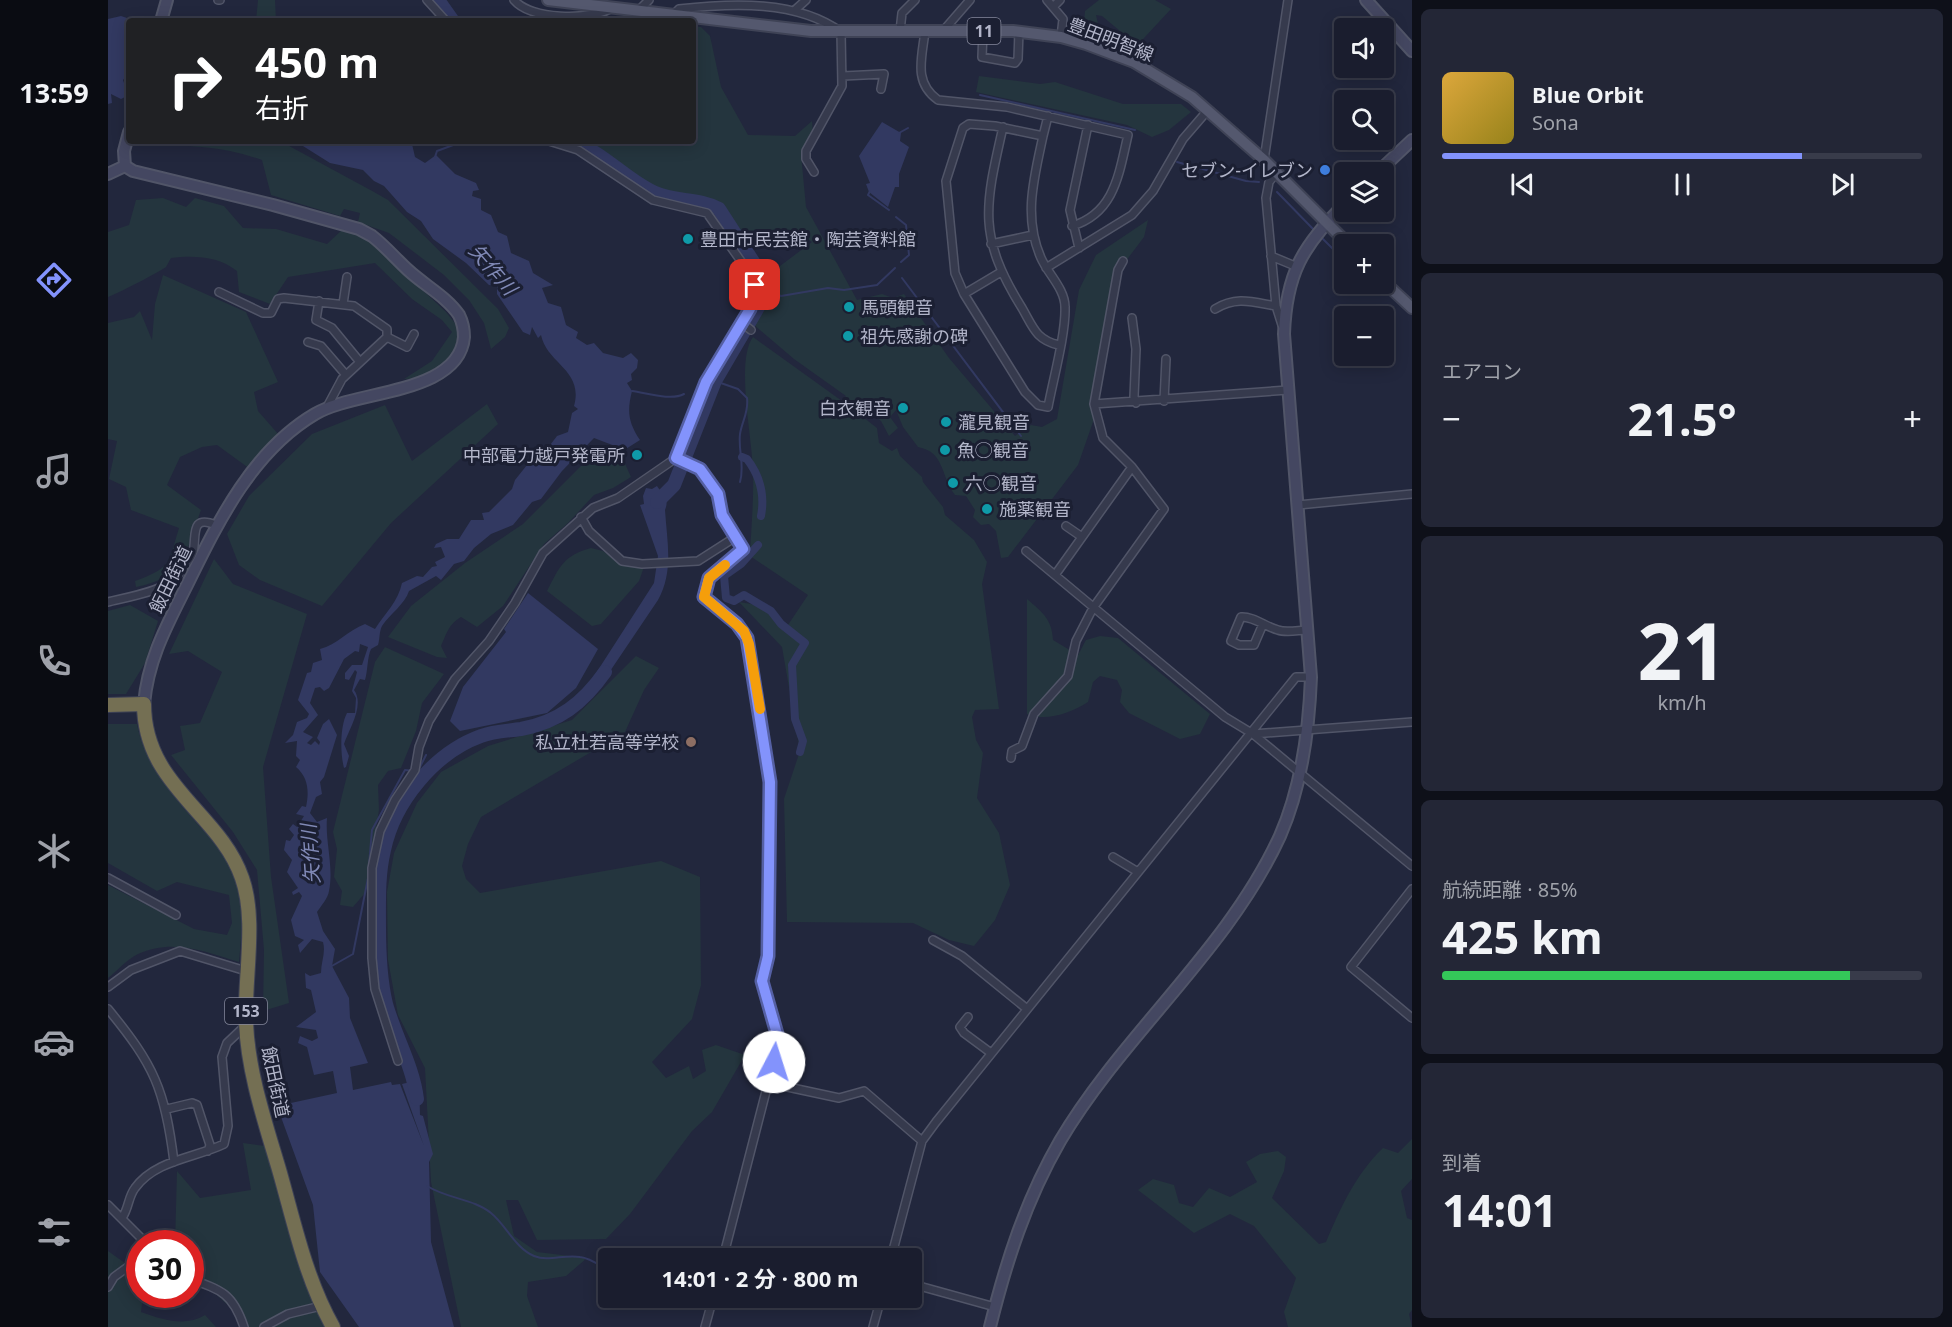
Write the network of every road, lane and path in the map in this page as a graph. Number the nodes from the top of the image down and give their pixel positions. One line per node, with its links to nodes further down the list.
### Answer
1 (166, 0): 18 (street)
2 (427, 0): 19 (street)
3 (514, 0): 20 (street)
4 (548, 0): 14 (main road, 豊田明智線 / 11)
5 (649, 0): 16 (street)
6 (806, 0): 15 (street)
7 (915, 0): 22 (street)
8 (970, 0): 24 (street)
9 (1047, 0): 13 (street)
10 (1060, 0): 13 (street)
11 (1288, 0): 40 (street)
12 (1369, 1): 29 (street)
13 (1054, 6): 28 (street)
14 (613, 8): 16 (main road, 豊田明智線 / 11); 21 (street)
15 (795, 9): 17 (street); 27 (street)
16 (639, 10): 17 (main road, 豊田明智線 / 11)
17 (674, 14): 27 (main road, 豊田明智線 / 11)
18 (161, 18)
19 (443, 18)
20 (549, 18)
21 (560, 18)
22 (900, 31): 23 (main road, 豊田明智線 / 11); 27 (main road, 豊田明智線 / 11)
23 (925, 31): 24 (main road, 豊田明智線 / 11); 33 (street)
24 (943, 31): 25 (main road, 豊田明智線 / 11)
25 (983, 31): 26 (main road, 豊田明智線 / 11); 26 (street)
26 (1019, 31): 28 (main road, 豊田明智線 / 11)
27 (841, 32): 30 (street)
28 (1061, 37): 32 (main road, 豊田明智線 / 11)
29 (1412, 51)
30 (843, 76): 31 (street); 43 (street)
31 (881, 88)
32 (1208, 110): 40 (main road, 豊田明智線 / 11); 52 (street)
33 (1048, 116): 34 (street); 36 (street)
34 (1088, 125): 48 (street); 48 (street)
35 (1003, 127): 36 (street); 51 (street); 61 (street)
36 (1043, 136): 50 (street)
37 (127, 144): 42 (street)
38 (557, 144): 68 (street)
39 (1410, 146): 41 (street)
40 (1264, 160): 44 (main road, 豊田明智線 / 11)
41 (1390, 162)
42 (125, 166): 45 (street); 82 (street, 飯田街道)
43 (814, 172)
44 (1276, 173): 47 (main road, 豊田明智線 / 11); 53 (street)
45 (108, 174)
46 (1334, 214): 47 (street)
47 (1325, 223): 49 (main road, 豊田明智線 / 11); 55 (street)
48 (1072, 226): 52 (street)
49 (1337, 234)
50 (1033, 235): 51 (street); 56 (street)
51 (991, 244): 57 (street)
52 (1079, 248): 56 (street)
53 (1271, 256): 55 (street); 64 (street)
54 (1123, 261): 81 (street)
55 (1295, 266): 71 (street)
56 (1046, 268): 74 (street)
57 (1001, 272): 61 (street); 74 (street)
58 (347, 277): 63 (street)
59 (1394, 291): 65 (main road)
60 (219, 292): 62 (street)
61 (964, 294): 74 (street)
62 (319, 301): 63 (street); 76 (street)
63 (343, 304): 72 (street)
64 (1276, 306): 66 (street); 71 (street)
65 (1412, 308)
66 (1215, 309)
67 (1132, 318): 80 (street)
68 (742, 323): 69 (street); 83 (street)
69 (751, 330)
70 (414, 334): 72 (street)
71 (1284, 334): 78 (street)
72 (387, 338): 76 (street)
73 (308, 342): 77 (street)
74 (1059, 345)
75 (1166, 359): 79 (street)
76 (360, 362): 77 (street)
77 (346, 375): 82 (street)
78 (1288, 390): 79 (street); 86 (street)
79 (1164, 401): 80 (street)
80 (1136, 403): 81 (street)
81 (1094, 404): 84 (street)
82 (326, 409): 88 (street, 飯田街道)
83 (677, 459): 87 (street); 90 (street)
84 (1132, 467): 91 (street); 95 (street)
85 (1412, 494): 86 (street)
86 (1299, 505): 97 (street)
87 (581, 517): 90 (street); 122 (street)
88 (216, 525): 94 (street); 100 (street, 飯田街道)
89 (1066, 526): 91 (street)
90 (737, 536): 123 (street)
91 (1082, 537): 93 (street)
92 (1026, 551): 93 (street)
93 (1055, 575): 95 (street)
94 (108, 602)
95 (1093, 608): 104 (street); 105 (street)
96 (1263, 624): 96 (street); 97 (street)
97 (1308, 630): 98 (street)
98 (1311, 677): 103 (street); 104 (street)
99 (108, 705): 100 (highway)
100 (144, 707): 101 (highway); 114 (highway, 飯田街道 / 153)
101 (108, 711)
102 (1412, 722): 103 (street)
103 (1309, 730): 104 (street); 106 (street)
104 (1252, 733): 106 (street); 109 (street)
105 (1011, 758)
106 (1300, 774): 108 (street); 138 (street)
107 (1113, 857): 109 (street)
108 (1412, 866)
109 (1138, 872): 117 (street)
110 (108, 878): 112 (street)
111 (1412, 889): 119 (street)
112 (176, 915)
113 (933, 940): 117 (street)
114 (246, 971): 115 (street); 120 (highway, 飯田街道 / 153)
115 (108, 987)
116 (108, 1009): 124 (street)
117 (1027, 1009): 121 (street)
118 (968, 1017): 121 (street)
119 (1412, 1018)
120 (246, 1025): 126 (street); 137 (highway, 飯田街道 / 153)
121 (991, 1053): 125 (street)
122 (398, 1061)
123 (769, 1083): 125 (street); 131 (street)
124 (167, 1109): 126 (street); 127 (street)
125 (922, 1141): 132 (street)
126 (208, 1151): 127 (street)
127 (174, 1162): 129 (street)
128 (108, 1205): 129 (street)
129 (122, 1218): 130 (street)
130 (134, 1230)
131 (726, 1248)
132 (894, 1248)
133 (126, 1268): 135 (street)
134 (204, 1284): 141 (street)
135 (108, 1287)
136 (922, 1287): 138 (street)
137 (321, 1306): 142 (street); 143 (highway, 飯田街道 / 153)
138 (995, 1307): 146 (street)
139 (710, 1308): 144 (street)
140 (878, 1308): 145 (street)
141 (244, 1327)
142 (264, 1327)
143 (333, 1327)
144 (705, 1327)
145 (873, 1327)
146 (990, 1327)

